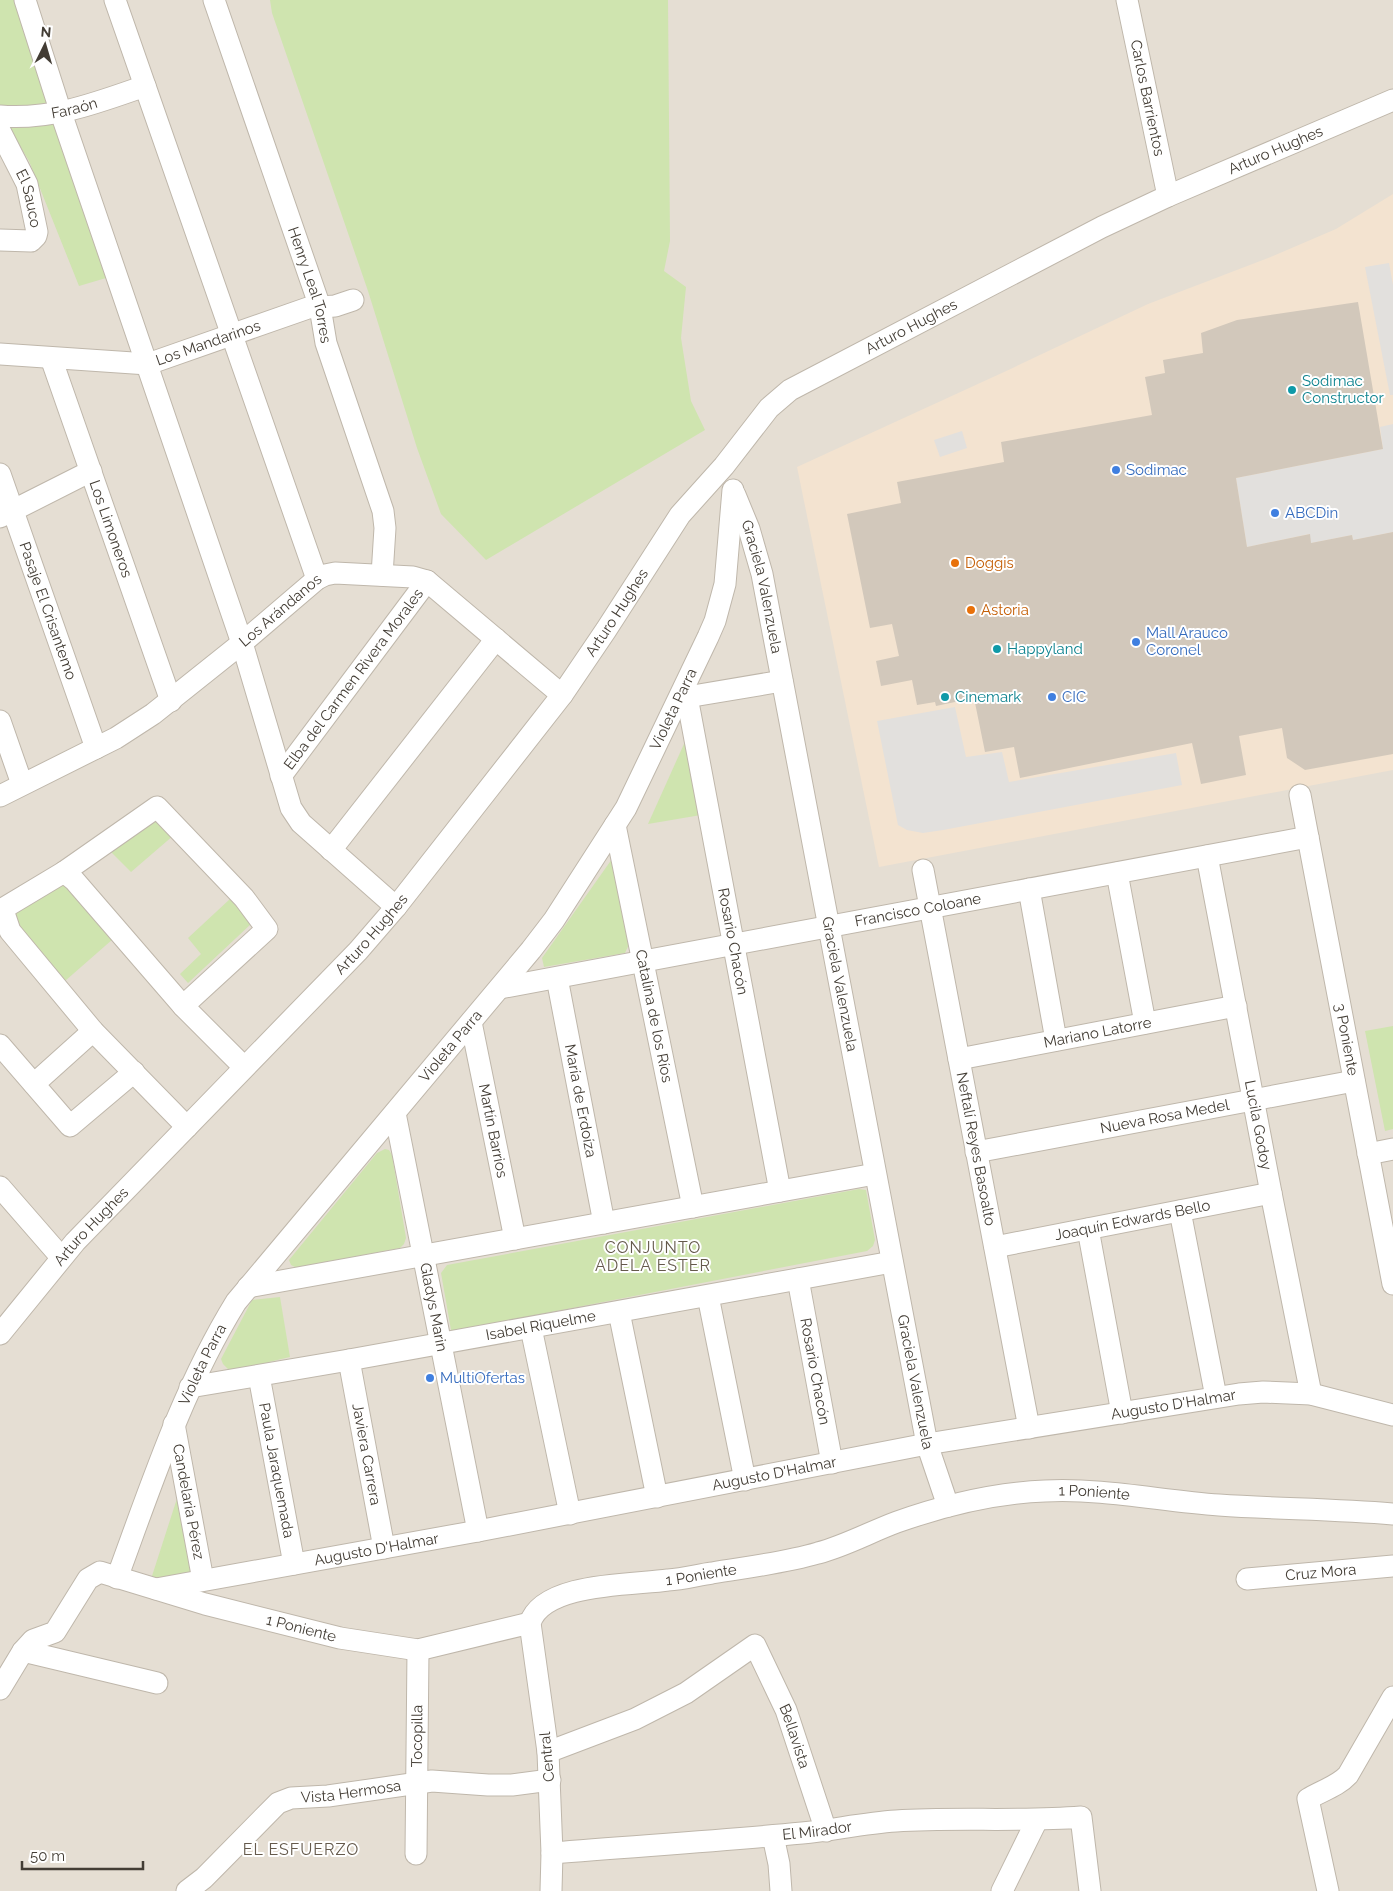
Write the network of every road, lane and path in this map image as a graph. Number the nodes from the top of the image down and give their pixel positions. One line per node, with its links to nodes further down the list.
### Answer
1 (25, 0): 7 (street)
2 (115, 0): 5 (street)
3 (214, 0): 13 (street, Henry Leal Torres)
4 (1127, 0): 10 (street, Carlos Barrientos)
5 (145, 86): 7 (street, Faraón); 14 (street)
6 (1393, 100): 10 (street, Arturo Hughes)
7 (61, 113): 8 (street, Faraón); 17 (street)
8 (0, 116)
9 (0, 131): 11 (street, El Sauco)
10 (1168, 196): 18 (street, Arturo Hughes)
11 (0, 240)
12 (353, 300): 13 (street, Los Mandarinos)
13 (320, 307): 14 (street, Los Mandarinos); 23 (street, Henry Leal Torres)
14 (232, 335): 17 (street, Los Mandarinos); 24 (street)
15 (0, 354): 16 (street, Los Mandarinos)
16 (51, 358): 17 (street, Los Mandarinos); 19 (street, Los Limoneros)
17 (148, 364): 27 (street)
18 (724, 466): 21 (street, Graciela Valenzuela); 29 (street, Arturo Hughes)
19 (91, 471): 22 (street); 31 (street, Los Limoneros)
20 (0, 474): 22 (street, Pasaje El Crisantemo)
21 (733, 490): 28 (street, Graciela Valenzuela); 30 (street, Violeta Parra)
22 (6, 514): 33 (street, Pasaje El Crisantemo)
23 (382, 575): 24 (street, Los Arándanos); 25 (street, Los Arándanos)
24 (317, 579): 27 (street, Los Arándanos)
25 (427, 581): 26 (street, Los Arándanos); 34 (street, Elba del Carmen Rivera Morales)
26 (496, 639): 29 (street, Los Arándanos); 40 (street)
27 (242, 643): 31 (street, Los Arándanos); 34 (street)
28 (782, 681): 30 (street); 49 (street, Graciela Valenzuela)
29 (562, 694): 46 (street, Arturo Hughes)
30 (684, 696): 38 (street, Violeta Parra); 50 (street, Rosario Chacón)
31 (171, 701): 33 (street, Los Arándanos)
32 (0, 721): 35 (street)
33 (96, 748): 35 (street, Los Arándanos)
34 (281, 776): 40 (street)
35 (22, 784): 37 (street, Los Arándanos)
36 (1300, 795): 39 (street, 3 Poniente)
37 (0, 796)
38 (616, 825): 51 (street, Catalina de los Ríos); 53 (street, Violeta Parra)
39 (1308, 837): 41 (street, Francisco Coloane); 64 (street, 3 Poniente)
40 (331, 850): 46 (street)
41 (1207, 856): 44 (street, Francisco Coloane); 55 (street, Lucila Godoy)
42 (923, 870): 48 (street, Neftalí Reyes Basoalto)
43 (64, 872): 47 (street); 54 (street); 54 (street)
44 (1117, 873): 45 (street, Francisco Coloane); 57 (street)
45 (1029, 889): 48 (street, Francisco Coloane); 59 (street)
46 (396, 907): 62 (street, Arturo Hughes)
47 (2, 908): 58 (street)
48 (930, 908): 49 (street, Francisco Coloane); 61 (street, Neftalí Reyes Basoalto)
49 (829, 927): 50 (street, Francisco Coloane); 72 (street, Graciela Valenzuela)
50 (734, 945): 51 (street, Francisco Coloane); 74 (street, Rosario Chacón)
51 (643, 962): 52 (street, Francisco Coloane); 76 (street, Catalina de los Ríos)
52 (557, 978): 53 (street, Francisco Coloane); 78 (street, María de Erdoíza)
53 (500, 988): 56 (street, Violeta Parra)
54 (183, 1006): 62 (street)
55 (1236, 1006): 57 (street, Mariano Latorre); 66 (street, Lucila Godoy)
56 (471, 1022): 67 (street, Violeta Parra); 80 (street, Martín Barrios)
57 (1145, 1023): 59 (street, Mariano Latorre)
58 (93, 1031): 63 (street); 65 (street)
59 (1056, 1040): 61 (street, Mariano Latorre)
60 (0, 1045): 65 (street)
61 (959, 1058): 70 (street, Neftalí Reyes Basoalto)
62 (244, 1067): 68 (street, Arturo Hughes)
63 (134, 1072): 65 (street); 68 (street)
64 (1354, 1081): 66 (street, Nueva Rosa Medel); 71 (street, 3 Poniente)
65 (34, 1084)
66 (1254, 1100): 70 (street, Nueva Rosa Medel); 75 (street, Lucila Godoy)
67 (395, 1113): 82 (street, Gladys Marin); 87 (street, Violeta Parra)
68 (187, 1127): 83 (street, Arturo Hughes)
69 (1393, 1149): 71 (street)
70 (976, 1152): 81 (street, Neftalí Reyes Basoalto)
71 (1368, 1154): 86 (street, 3 Poniente)
72 (875, 1174): 74 (street); 84 (street, Graciela Valenzuela)
73 (1, 1190): 83 (street)
74 (780, 1192): 76 (street)
75 (1270, 1193): 77 (street, Joaquín Edwards Bello); 96 (street, Lucila Godoy)
76 (693, 1207): 78 (street)
77 (1180, 1211): 79 (street, Joaquín Edwards Bello); 97 (street)
78 (604, 1223): 80 (street)
79 (1088, 1229): 81 (street, Joaquín Edwards Bello); 98 (street)
80 (515, 1239): 82 (street)
81 (995, 1248): 101 (street, Neftalí Reyes Basoalto)
82 (423, 1256): 87 (street); 92 (street, Gladys Marin)
83 (61, 1257): 91 (street, Arturo Hughes)
84 (892, 1262): 85 (street, Isabel Riquelme); 102 (street, Graciela Valenzuela)
85 (798, 1279): 88 (street, Isabel Riquelme); 103 (street, Rosario Chacón)
86 (1393, 1284)
87 (248, 1287): 95 (street, Violeta Parra)
88 (708, 1296): 89 (street, Isabel Riquelme); 104 (street)
89 (619, 1312): 90 (street, Isabel Riquelme); 105 (street)
90 (531, 1328): 92 (street, Isabel Riquelme); 107 (street)
91 (0, 1334)
92 (441, 1344): 93 (street, Isabel Riquelme); 109 (street, Gladys Marin)
93 (350, 1360): 94 (street, Isabel Riquelme); 110 (street, Javiera Carrera)
94 (259, 1376): 95 (street, Isabel Riquelme); 111 (street, Paula Jaraquemada)
95 (190, 1387): 100 (street, Violeta Parra)
96 (1311, 1394): 97 (street, Augusto D'Halmar); 99 (street, Augusto D'Halmar)
97 (1216, 1397): 98 (street, Augusto D'Halmar)
98 (1122, 1413): 101 (street, Augusto D'Halmar)
99 (1393, 1416)
100 (174, 1423): 113 (street, Violeta Parra); 115 (street, Candelaria Pérez)
101 (1029, 1428): 102 (street, Augusto D'Halmar)
102 (927, 1444): 103 (street, Augusto D'Halmar); 106 (street, Graciela Valenzuela)
103 (832, 1463): 104 (street, Augusto D'Halmar)
104 (745, 1480): 105 (street, Augusto D'Halmar)
105 (657, 1497): 107 (street, Augusto D'Halmar)
106 (948, 1506): 108 (street, 1 Poniente); 117 (street, 1 Poniente)
107 (570, 1514): 109 (street, Augusto D'Halmar)
108 (1393, 1514)
109 (478, 1531): 110 (street, Augusto D'Halmar)
110 (384, 1548): 111 (street, Augusto D'Halmar)
111 (294, 1564): 115 (street, Augusto D'Halmar)
112 (1393, 1566): 114 (street, Cruz Mora)
113 (117, 1578): 116 (street, 1 Poniente); 118 (street, 1 Poniente)
114 (1247, 1579)
115 (203, 1580): 116 (street, Augusto D'Halmar)
116 (156, 1589): 119 (street, 1 Poniente)
117 (530, 1623): 119 (street, 1 Poniente); 125 (street, Central)
118 (55, 1632): 120 (street); 121 (street, 1 Poniente)
119 (418, 1650): 127 (street, Tocopilla)
120 (23, 1651): 121 (street); 123 (street)
121 (51, 1658): 122 (street)
122 (158, 1683)
123 (0, 1689)
124 (1393, 1698): 138 (street)
125 (548, 1752): 126 (street, Central); 129 (street, Bellavista)
126 (550, 1780): 127 (street, Vista Hermosa); 131 (street, Central)
127 (417, 1784): 132 (street, Tocopilla); 133 (street, Vista Hermosa)
128 (1037, 1820): 129 (street, El Mirador); 136 (street); 137 (street, El Mirador)
129 (826, 1831): 130 (street, El Mirador)
130 (773, 1836): 131 (street, El Mirador); 135 (street)
131 (552, 1853): 134 (street, Central)
132 (416, 1854)
133 (187, 1891)
134 (551, 1891)
135 (781, 1891)
136 (1002, 1891)
137 (1090, 1891)
138 (1328, 1891)

